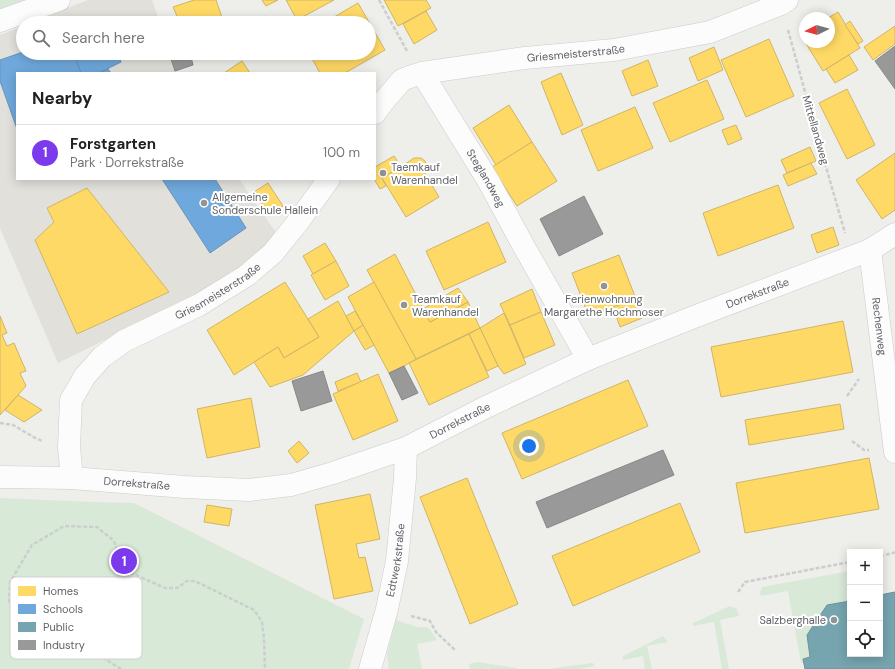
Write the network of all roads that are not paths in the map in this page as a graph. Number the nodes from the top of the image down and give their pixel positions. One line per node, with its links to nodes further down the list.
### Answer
1 (59, 0): 3 (street)
2 (784, 2): 4 (street, Griesmeisterstraße)
3 (0, 21)
4 (422, 73): 5 (street, Griesmeisterstraße); 9 (street, Steglandweg)
5 (376, 112)
6 (328, 180): 13 (street, Griesmeisterstraße)
7 (895, 234): 8 (street, Dorrekstraße)
8 (861, 253): 9 (street, Dorrekstraße); 11 (street, Rechenweg)
9 (588, 359): 10 (street, Dorrekstraße)
10 (406, 448): 13 (street, Dorrekstraße); 14 (street, Edtwerkstraße)
11 (895, 452)
12 (0, 477): 13 (street, Dorrekstraße)
13 (72, 478)
14 (370, 669)

